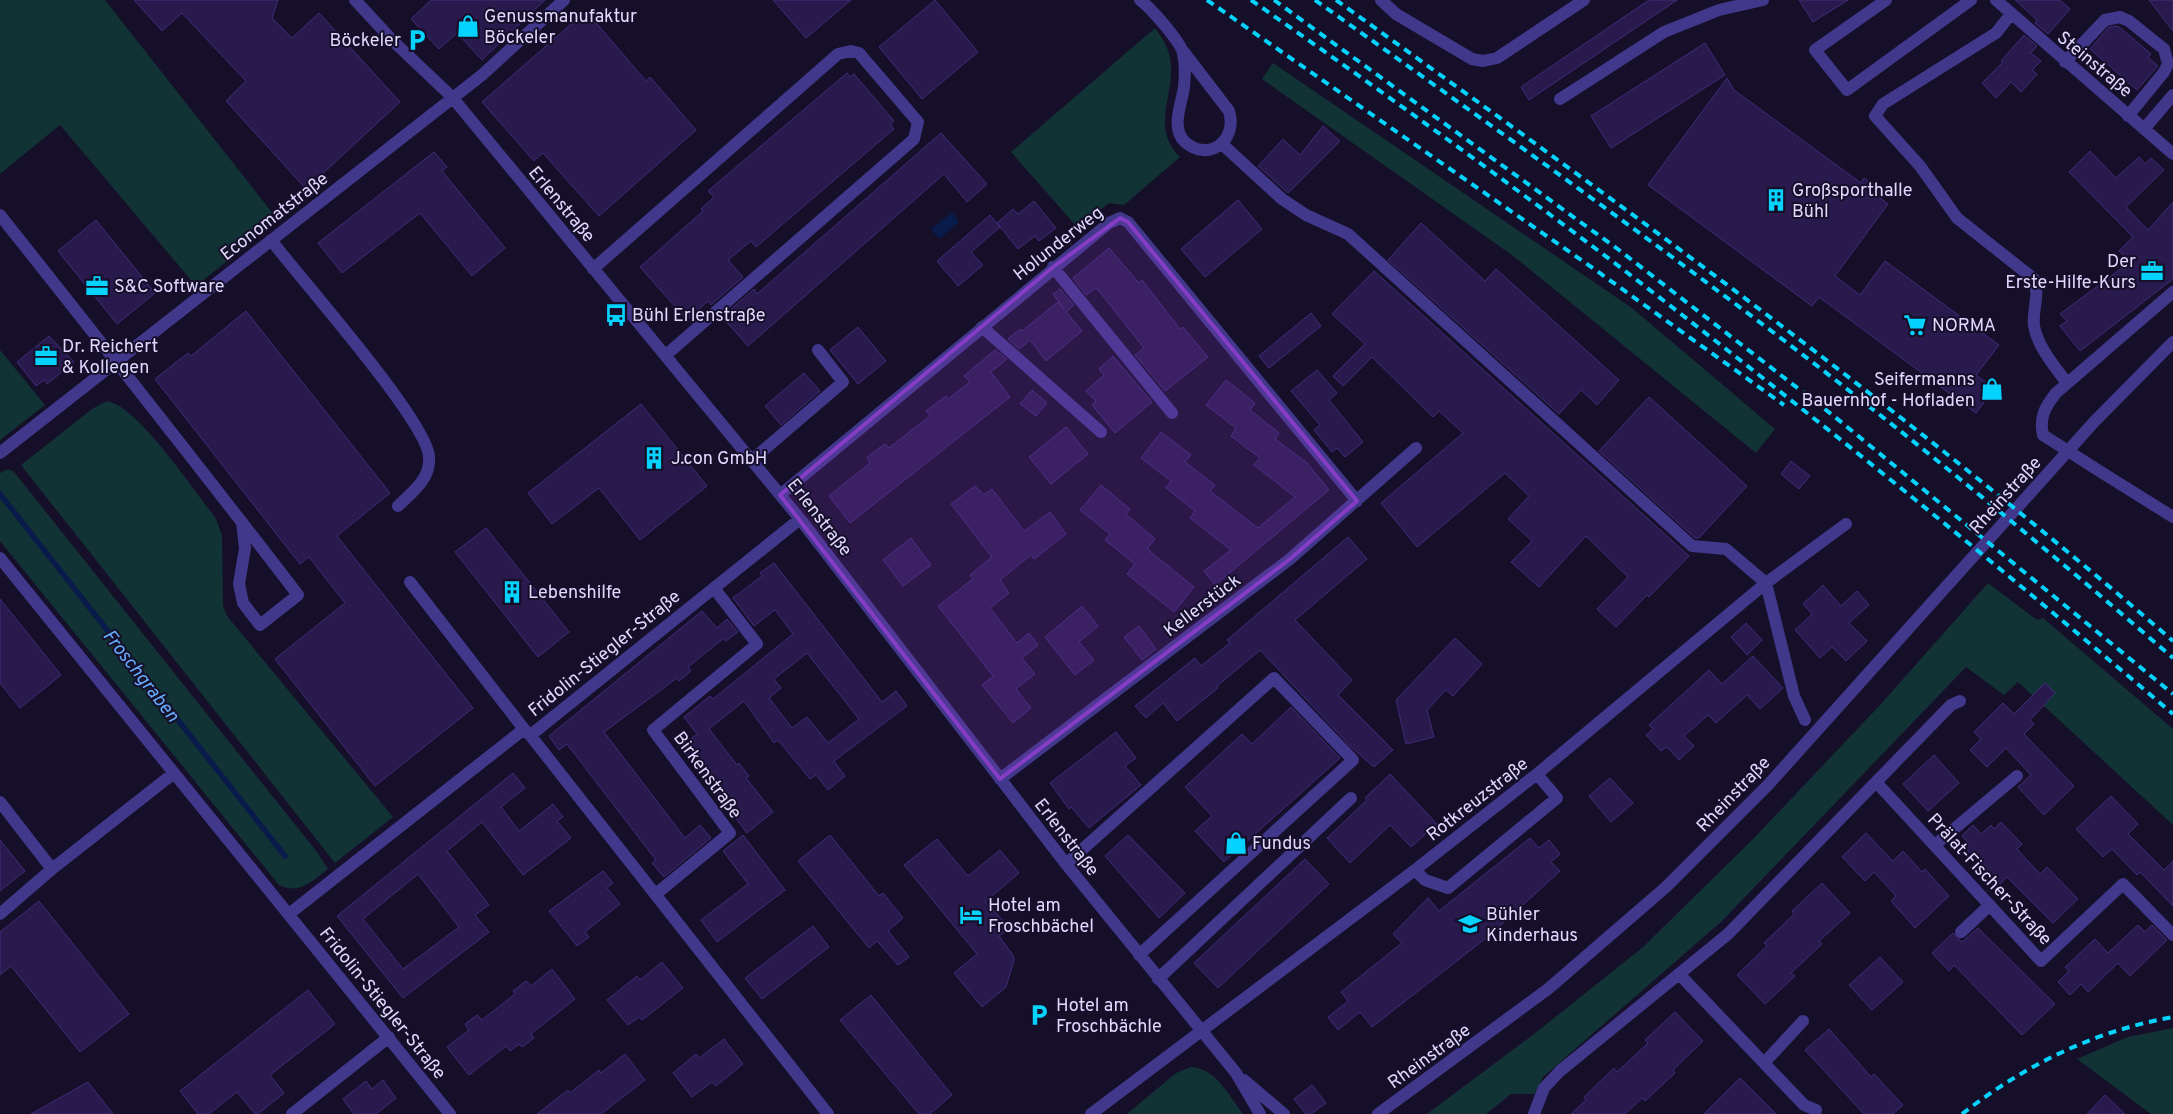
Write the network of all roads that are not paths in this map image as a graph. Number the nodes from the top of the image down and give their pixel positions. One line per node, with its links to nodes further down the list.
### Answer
1 (355, 0): 14 (street, Erlenstraße)
2 (564, 0): 14 (street, Economatstraße)
3 (1140, 0): 11 (street)
4 (1381, 0): 5 (street)
5 (1584, 0)
6 (1764, 0): 15 (street)
7 (1886, 0): 8 (street)
8 (1971, 0)
9 (1996, 0): 10 (street, Steinstraße)
10 (2010, 14): 12 (street, Steinstraße); 30 (street)
11 (1182, 51): 18 (street); 18 (street)
12 (2065, 62): 16 (street, Steinstraße); 16 (street)
13 (2173, 95): 17 (street)
14 (452, 97): 21 (street, Economatstraße); 23 (street, Erlenstraße)
15 (1560, 99)
16 (2128, 116): 17 (street, Steinstraße)
17 (2144, 129): 19 (street, Steinstraße)
18 (1222, 144): 45 (street)
19 (2173, 154)
20 (0, 215): 29 (street)
21 (270, 240): 29 (street, Economatstraße); 38 (street)
22 (1053, 267): 25 (street, Holunderweg); 31 (street); 37 (street, Holunderweg)
23 (593, 269): 28 (street, Erlenstraße); 28 (street)
24 (2173, 292): 30 (street, Rheinstraße)
25 (982, 327): 32 (street); 36 (street, Holunderweg)
26 (2173, 342): 82 (street, Rheinstraße)
27 (818, 350): 35 (street)
28 (666, 355): 35 (street, Erlenstraße)
29 (116, 361): 34 (street, Economatstraße); 41 (street)
30 (2067, 383): 39 (street, Rheinstraße, bridge)
31 (1172, 414)
32 (1101, 432)
33 (1416, 448): 37 (street, Kellerstück)
34 (0, 454)
35 (752, 460): 36 (street, Erlenstraße)
36 (780, 495): 40 (street, Erlenstraße)
37 (1357, 501): 53 (street, Kellerstück)
38 (398, 506)
39 (2173, 517)
40 (800, 519): 46 (street, Fridolin-Stiegler-Straße); 53 (street, Erlenstraße)
41 (242, 522): 41 (street)
42 (1846, 524): 45 (street, Rotkreuzstraße)
43 (0, 558): 50 (street, Fridolin-Stiegler-Straße)
44 (410, 582): 49 (street)
45 (1766, 583): 48 (street); 51 (street, Rotkreuzstraße)
46 (714, 588): 49 (street, Fridolin-Stiegler-Straße); 61 (street, Birkenstraße)
47 (1960, 701): 54 (street)
48 (1805, 720)
49 (527, 732): 61 (street); 64 (street, Fridolin-Stiegler-Straße)
50 (174, 773): 59 (street); 64 (street, Fridolin-Stiegler-Straße)
51 (1537, 774): 60 (street, Rotkreuzstraße); 60 (street)
52 (2017, 776): 57 (street)
53 (1000, 779): 58 (street, Erlenstraße)
54 (1876, 782): 57 (street, Prälat-Fischer-Straße); 68 (street)
55 (1351, 798): 69 (street)
56 (0, 802): 59 (street)
57 (1935, 845): 62 (street, Prälat-Fischer-Straße)
58 (1066, 864): 67 (street, Erlenstraße); 67 (street)
59 (52, 869): 63 (street)
60 (1415, 870): 71 (street, Rotkreuzstraße)
61 (656, 894): 78 (street)
62 (1990, 905): 65 (street); 66 (street, Prälat-Fischer-Straße)
63 (0, 914)
64 (289, 914): 72 (street, Fridolin-Stiegler-Straße)
65 (1961, 932)
66 (2173, 935)
67 (1139, 955): 69 (street, Erlenstraße)
68 (1680, 975): 73 (street); 83 (street)
69 (1158, 979): 71 (street, Erlenstraße)
70 (1803, 1021): 73 (street)
71 (1200, 1031): 74 (street, Erlenstraße); 79 (street, Rotkreuzstraße)
72 (389, 1037): 76 (street); 77 (street, Fridolin-Stiegler-Straße)
73 (1764, 1063): 75 (street)
74 (1236, 1073): 80 (street, Erlenstraße); 81 (street, Erlenstraße)
75 (1816, 1110)
76 (292, 1114)
77 (450, 1114)
78 (828, 1114)
79 (1091, 1114)
80 (1260, 1114)
81 (1284, 1114)
82 (1378, 1114)
83 (1534, 1114)

